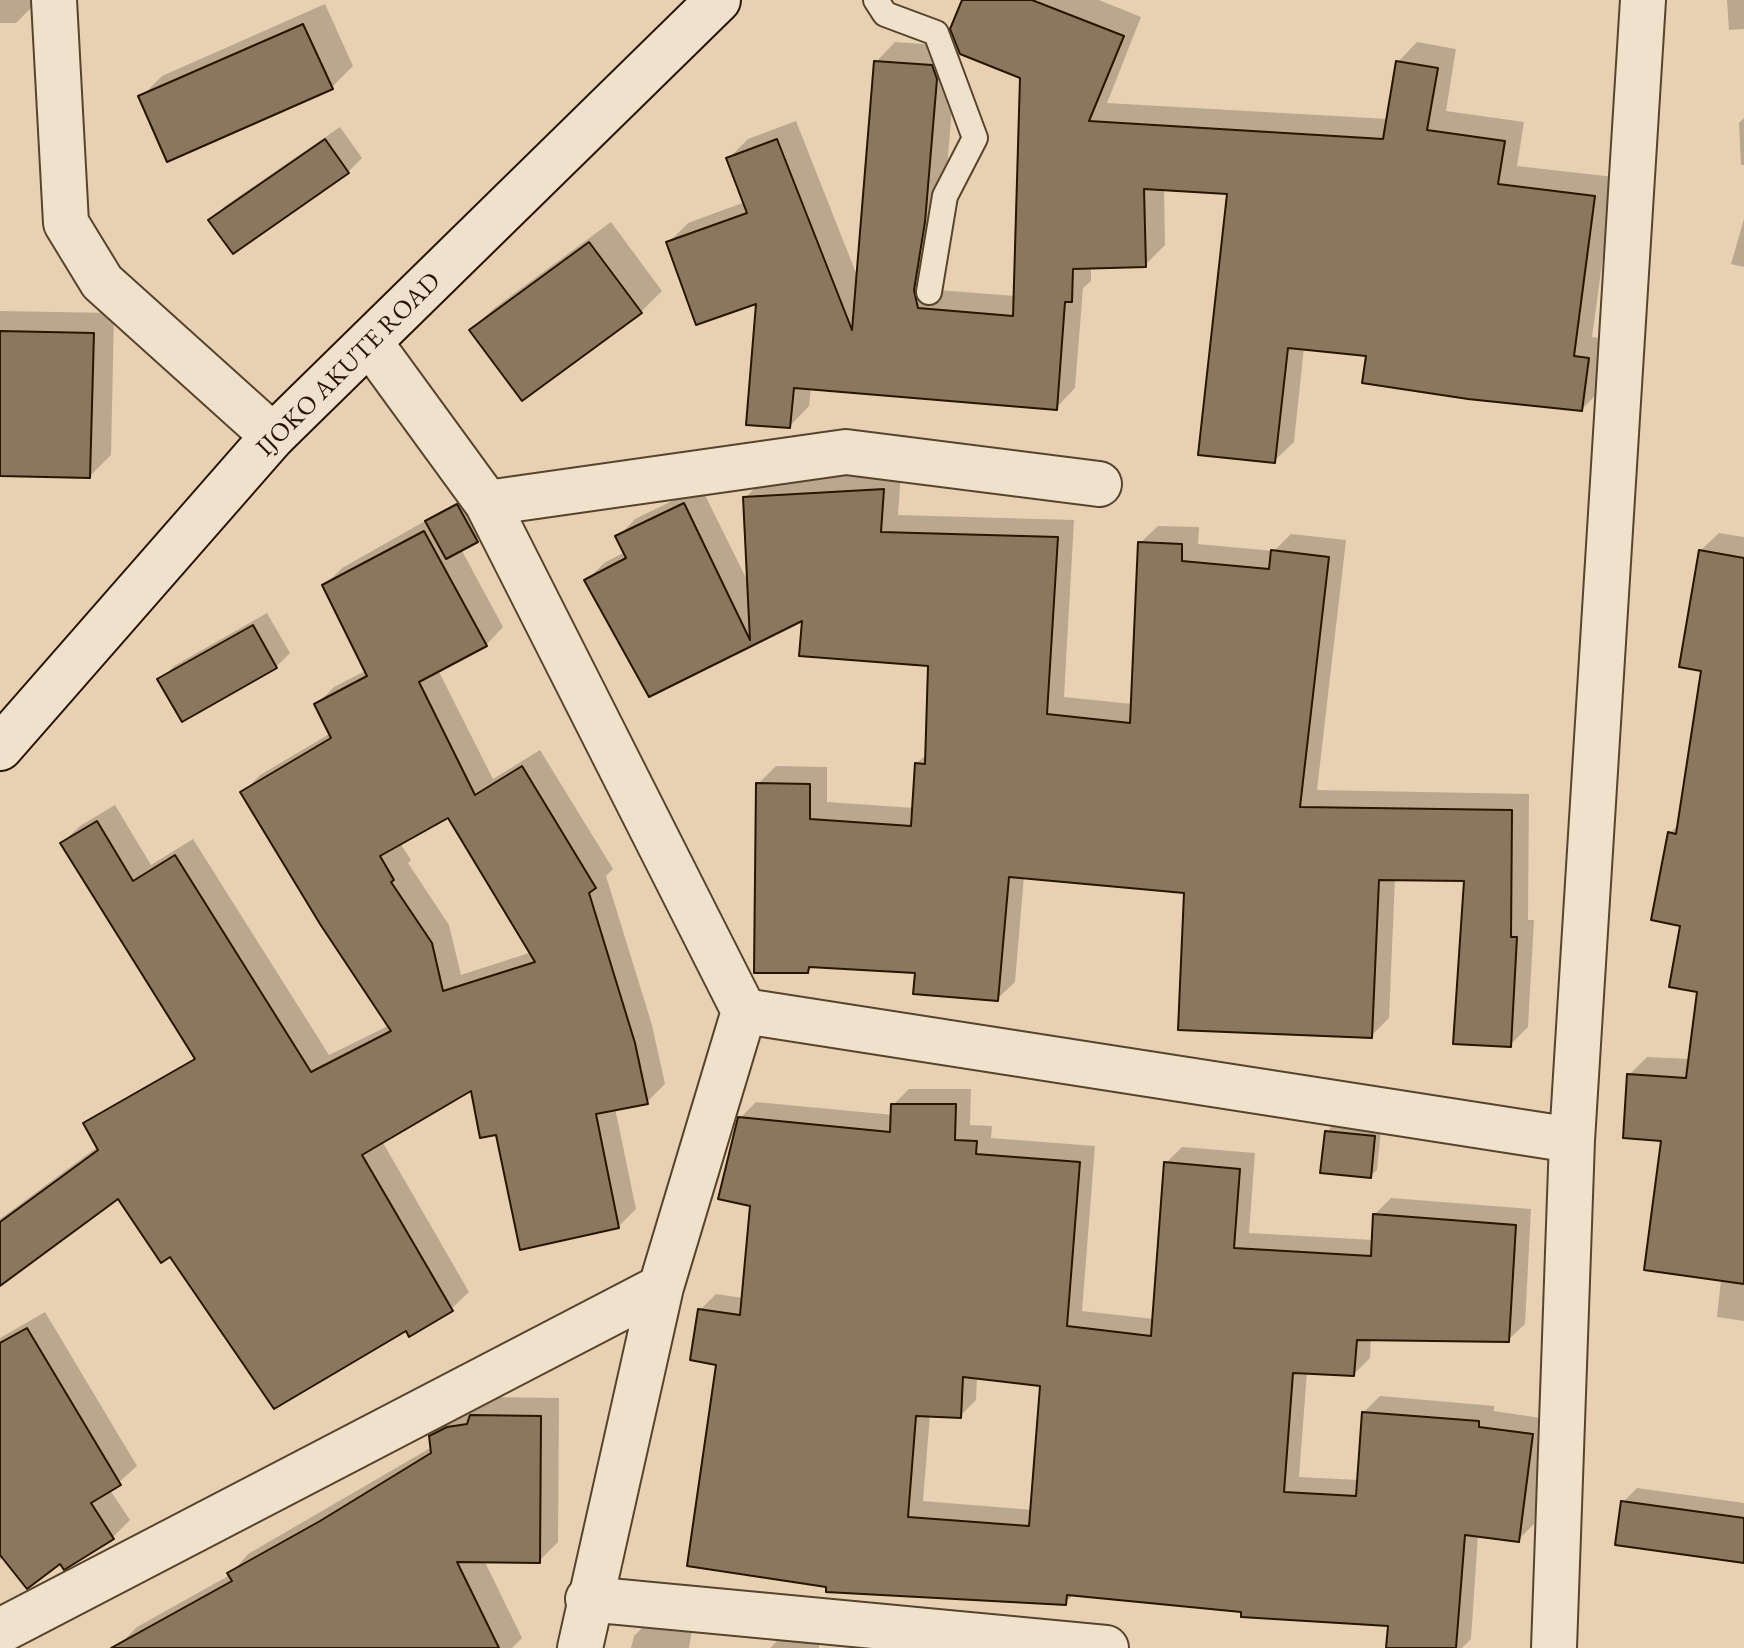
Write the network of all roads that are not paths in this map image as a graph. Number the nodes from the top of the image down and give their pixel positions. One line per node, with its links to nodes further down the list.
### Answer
1 (54, 0): 7 (street)
2 (718, 0): 6 (street, IJOKO AKUTE ROAD)
3 (876, 0): 5 (lane)
4 (1643, 0): 12 (street)
5 (929, 292)
6 (371, 344): 7 (street, IJOKO AKUTE ROAD); 9 (street)
7 (273, 436): 10 (street, IJOKO AKUTE ROAD)
8 (1099, 484): 9 (street)
9 (487, 503): 11 (street)
10 (0, 748)
11 (744, 1011): 12 (street); 13 (street)
12 (1572, 1140): 18 (street)
13 (661, 1287): 14 (street); 15 (street)
14 (588, 1599): 16 (street); 17 (street)
15 (0, 1631)
16 (580, 1648)
17 (1106, 1648)
18 (1554, 1648)

